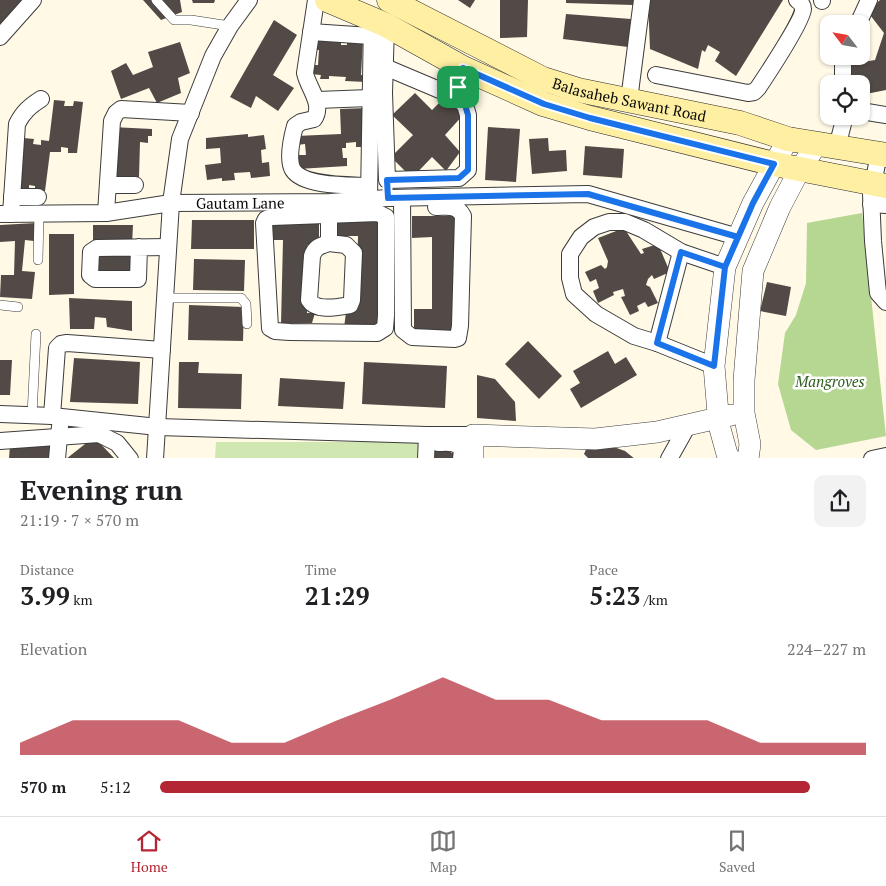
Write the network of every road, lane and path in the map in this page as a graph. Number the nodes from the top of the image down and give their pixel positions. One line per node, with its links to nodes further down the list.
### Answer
1 (33, 0): 14 (street)
2 (156, 0): 11 (lane)
3 (249, 0): 11 (street)
4 (316, 0): 13 (street)
5 (327, 0): 12 (main road, Balasaheb Sawant Road)
6 (390, 0): 22 (main road, Balasaheb Sawant Road)
7 (642, 0): 22 (street)
8 (796, 0): 17 (street)
9 (869, 0): 10 (street)
10 (862, 15)
11 (230, 26): 24 (street)
12 (376, 26): 13 (street); 15 (street); 16 (main road, Balasaheb Sawant Road); 19 (street)
13 (311, 32): 21 (street)
14 (0, 37)
15 (385, 67): 18 (street); 32 (street)
16 (463, 68): 18 (street); 30 (main road, Balasaheb Sawant Road)
17 (656, 76)
18 (456, 97): 32 (street)
19 (370, 98): 21 (street); 35 (street)
20 (41, 99): 37 (street)
21 (317, 100): 35 (street)
22 (629, 100): 27 (main road, Balasaheb Sawant Road)
23 (870, 112): 25 (street)
24 (191, 113): 33 (street); 39 (street)
25 (886, 115)
26 (840, 125): 28 (street)
27 (788, 139): 28 (main road, Balasaheb Sawant Road); 30 (street)
28 (827, 146): 29 (main road, Balasaheb Sawant Road); 31 (street)
29 (883, 154): 36 (street)
30 (774, 164): 31 (main road, Balasaheb Sawant Road); 44 (street)
31 (800, 169): 36 (main road, Balasaheb Sawant Road); 62 (street)
32 (387, 180): 38 (street)
33 (108, 185): 34 (street); 42 (street)
34 (135, 185)
35 (369, 192): 38 (street, Gautam Lane); 41 (street, Gautam Lane)
36 (879, 195): 52 (street)
37 (12, 197): 40 (street); 43 (street)
38 (397, 202): 38 (street); 44 (street, Gautam Lane)
39 (172, 203): 41 (street, Gautam Lane); 42 (street, Gautam Lane); 47 (street)
40 (38, 205): 42 (street, Gautam Lane); 43 (street, Gautam Lane); 49 (lane)
41 (329, 208): 45 (street); 57 (street); 57 (street)
42 (106, 213)
43 (5, 214)
44 (738, 237): 50 (street)
45 (329, 243): 55 (street); 55 (street)
46 (139, 247): 47 (street)
47 (168, 247): 51 (street)
48 (681, 252): 50 (street); 59 (street); 59 (street)
49 (38, 260)
50 (725, 267): 61 (street)
51 (166, 298): 56 (lane); 60 (street)
52 (886, 302)
53 (0, 305): 54 (lane)
54 (18, 307)
55 (326, 308): 57 (street)
56 (247, 324)
57 (325, 332)
58 (36, 334): 64 (lane)
59 (657, 343): 61 (street)
60 (162, 350): 65 (street); 68 (street)
61 (714, 366): 66 (street)
62 (744, 413): 66 (street); 82 (street)
63 (0, 414): 64 (street)
64 (32, 415): 65 (street)
65 (56, 416): 68 (street); 70 (street)
66 (718, 418): 67 (street); 81 (street)
67 (688, 425): 69 (street); 80 (street)
68 (158, 427): 72 (street); 76 (street)
69 (480, 435): 72 (street); 78 (street); 79 (street)
70 (58, 436): 71 (street); 74 (street); 75 (street)
71 (0, 441)
72 (427, 446): 77 (street)
73 (886, 456): 83 (street)
74 (56, 458)
75 (130, 458)
76 (155, 458)
77 (461, 458)
78 (473, 458)
79 (486, 458)
80 (669, 458)
81 (730, 458)
82 (748, 458)
83 (872, 458)

